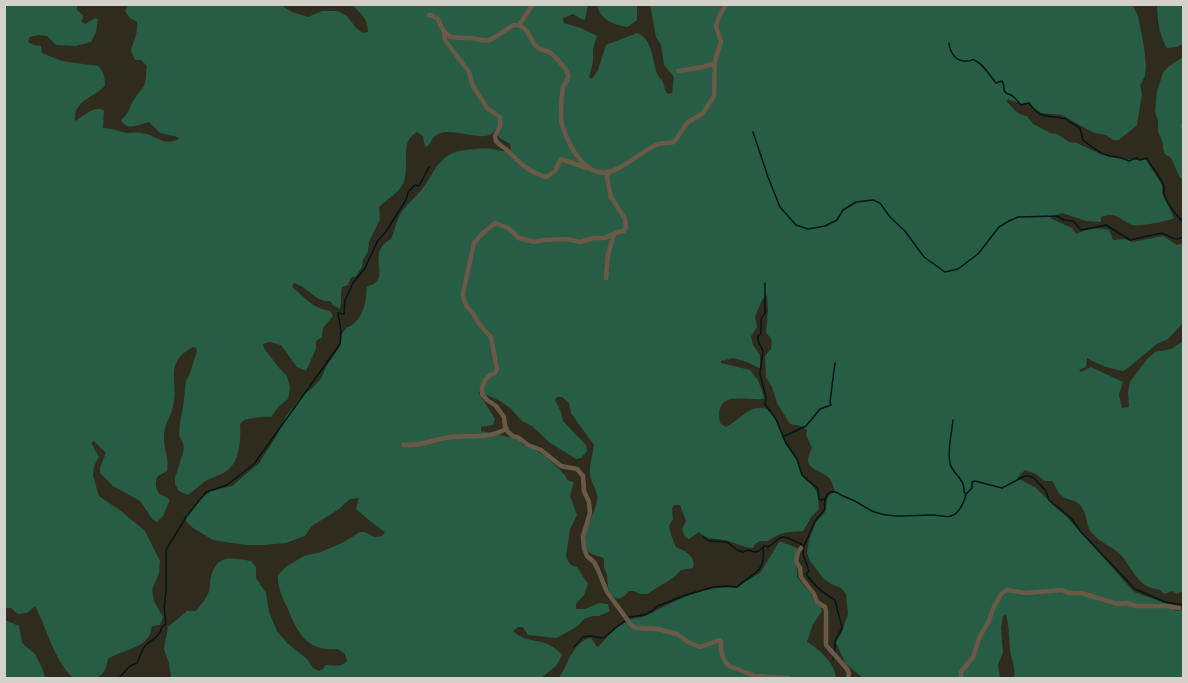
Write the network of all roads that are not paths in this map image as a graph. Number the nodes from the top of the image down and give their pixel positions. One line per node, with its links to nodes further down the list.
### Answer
1 (533, 4): 4 (street)
2 (726, 4): 6 (street)
3 (429, 15): 5 (street)
4 (519, 25): 5 (street); 8 (street)
5 (444, 31): 8 (street)
6 (715, 63): 7 (street); 9 (street)
7 (678, 71)
8 (590, 168): 9 (street)
9 (609, 172): 10 (street)
10 (614, 234): 11 (street); 12 (street)
11 (606, 278)
12 (506, 429): 13 (street); 16 (street)
13 (404, 445)
14 (801, 548): 17 (street)
15 (1179, 608): 18 (street)
16 (789, 678)
17 (848, 678)
18 (961, 678)

